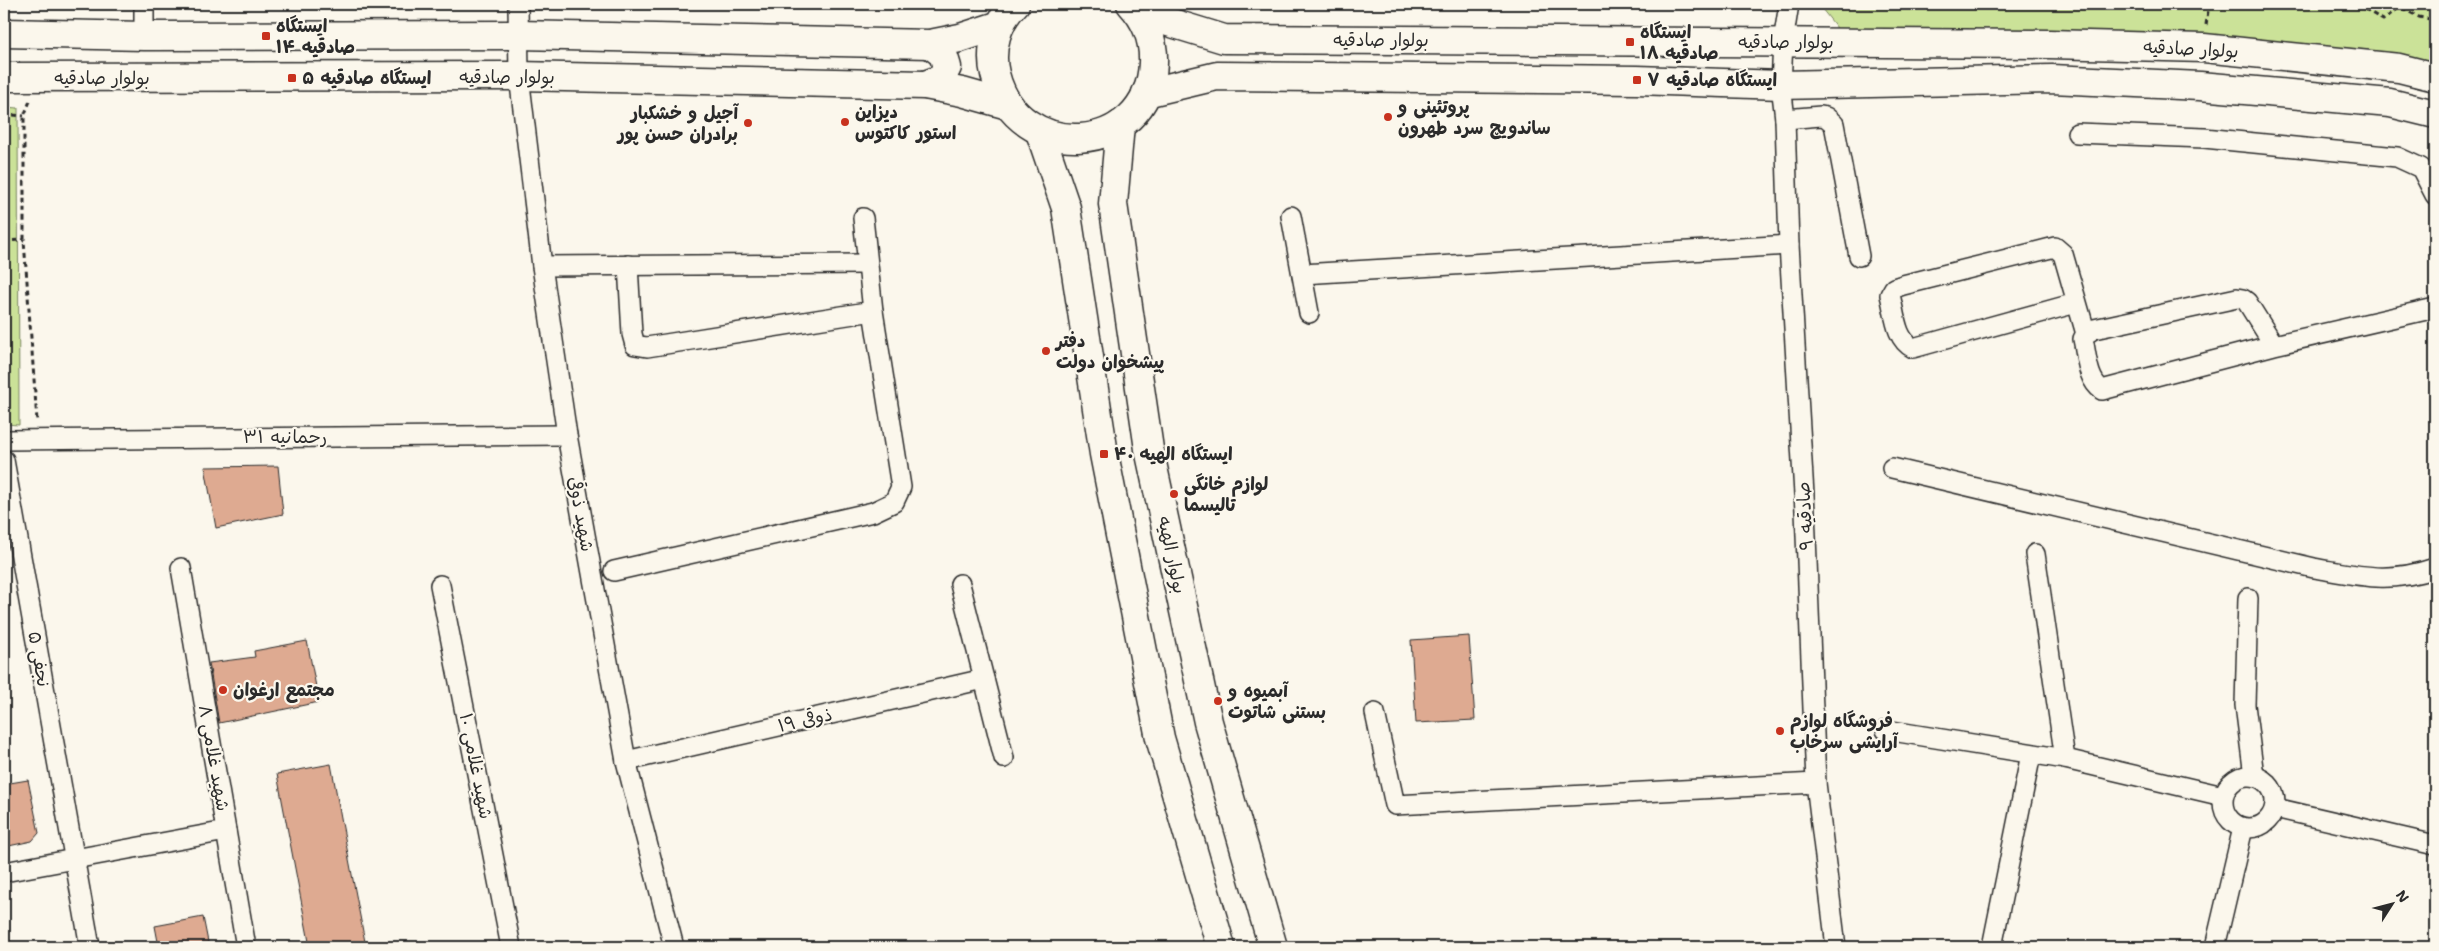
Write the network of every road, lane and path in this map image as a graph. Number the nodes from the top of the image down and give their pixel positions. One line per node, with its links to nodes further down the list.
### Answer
1 (144, 4): 10 (street)
2 (518, 4): 9 (street, شهید ذوقی)
3 (1789, 4): 11 (street, صادقیه ۹)
4 (2357, 4): 7 (path)
5 (1135, 8): 11 (main road, بولوار صادقیه); 19 (main road)
6 (1008, 14): 12 (main road); 20 (main road)
7 (2435, 20)
8 (4, 33): 10 (main road)
9 (519, 35): 10 (main road); 12 (main road); 13 (street, شهید ذوقی)
10 (144, 36)
11 (1783, 42): 15 (main road, بولوار صادقیه); 18 (street, صادقیه ۹)
12 (930, 44): 17 (main road)
13 (519, 76): 16 (main road, بولوار صادقیه); 17 (main road, بولوار صادقیه); 37 (street, شهید ذوقی)
14 (4, 77): 16 (main road, بولوار صادقیه)
15 (2435, 77)
16 (41, 78): 23 (path)
17 (925, 85): 20 (main road, بولوار صادقیه)
18 (1781, 85): 19 (main road, بولوار صادقیه); 22 (main road, بولوار صادقیه); 24 (street, صادقیه ۹)
19 (1146, 93): 25 (main road)
20 (1008, 105): 26 (main road)
21 (4, 114): 23 (path)
22 (2435, 114)
23 (24, 116): 31 (path)
24 (1784, 119): 33 (street, صادقیه ۹); 34 (street)
25 (1120, 125): 26 (main road); 78 (main road, بولوار الهیه)
26 (1040, 132): 77 (main road)
27 (2078, 134): 28 (street)
28 (2435, 196)
29 (1291, 216): 38 (street)
30 (863, 218): 35 (street)
31 (24, 240): 32 (path); 46 (path)
32 (4, 241)
33 (1789, 245): 38 (street); 65 (street, صادقیه ۹)
34 (1859, 256)
35 (867, 264): 36 (street); 41 (street)
36 (628, 265): 37 (street); 41 (street)
37 (542, 266): 45 (street, شهید ذوقی)
38 (1302, 274): 42 (street)
39 (2076, 303): 39 (street); 43 (street)
40 (2435, 308): 44 (street)
41 (873, 311): 53 (street)
42 (1309, 313)
43 (2086, 334): 44 (street); 44 (street)
44 (2274, 345)
45 (567, 435): 46 (street, رحمانیه ۳۱); 63 (street, شهید ذوقی)
46 (38, 439): 47 (street, رحمانیه ۳۱)
47 (4, 440)
48 (4, 460): 71 (street, نجفی ۵)
49 (1892, 468): 52 (street)
50 (2035, 554): 62 (street)
51 (181, 568): 69 (street, شهید غلامی ۸)
52 (2435, 568)
53 (614, 571)
54 (440, 584): 75 (street, شهید غلامی ۱۰)
55 (960, 584): 57 (street)
56 (2248, 598): 64 (street)
57 (984, 680): 61 (street); 63 (street, ذوقی ۱۹)
58 (1375, 713): 65 (street)
59 (1886, 730): 60 (street)
60 (2031, 754): 62 (street); 80 (street)
61 (1004, 758)
62 (2065, 759): 66 (street)
63 (626, 760): 76 (street, شهید ذوقی)
64 (2254, 776): 66 (street); 67 (street)
65 (1816, 783): 79 (street, صادقیه ۹)
66 (2223, 796): 68 (street)
67 (2274, 808): 68 (street); 70 (street)
68 (2243, 828): 81 (street)
69 (226, 831): 71 (street); 74 (street, شهید غلامی ۸)
70 (2435, 845)
71 (74, 858): 72 (street); 73 (street, نجفی ۵)
72 (4, 872)
73 (90, 947)
74 (246, 947)
75 (511, 947)
76 (674, 947)
77 (1221, 947)
78 (1273, 947)
79 (1836, 947)
80 (1992, 947)
81 (2216, 947)

